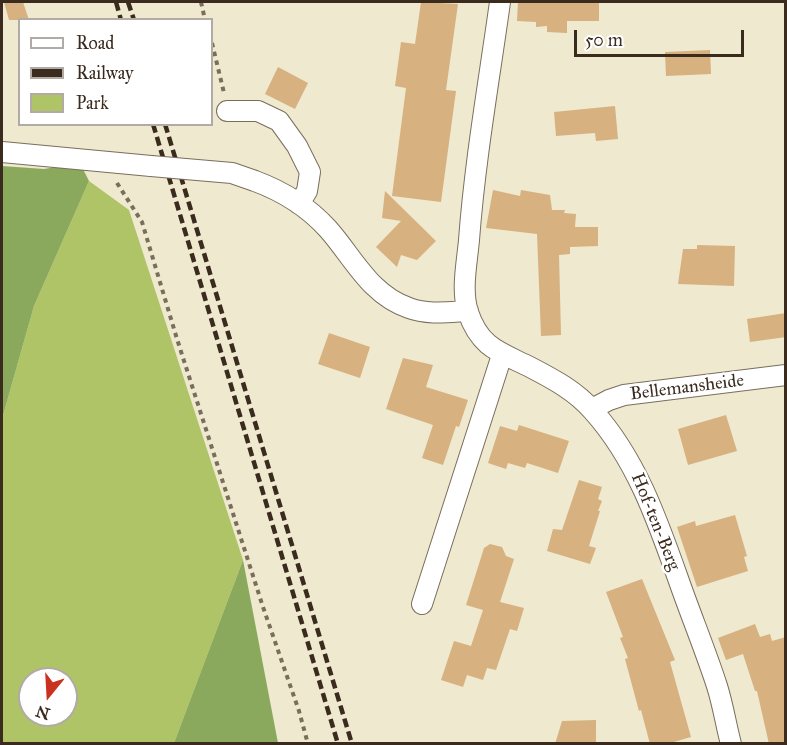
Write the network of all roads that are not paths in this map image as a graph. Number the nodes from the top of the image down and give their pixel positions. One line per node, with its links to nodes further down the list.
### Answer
1 (500, 2): 5 (street, Hof-ten-Berg)
2 (227, 111): 4 (street)
3 (2, 152): 4 (street, bridge)
4 (299, 204): 5 (street)
5 (468, 311): 6 (street, Hof-ten-Berg)
6 (502, 356): 8 (street, Hof-ten-Berg); 9 (street)
7 (786, 375): 8 (street, Bellemansheide)
8 (592, 409): 10 (street, Hof-ten-Berg)
9 (422, 604)
10 (731, 744)

